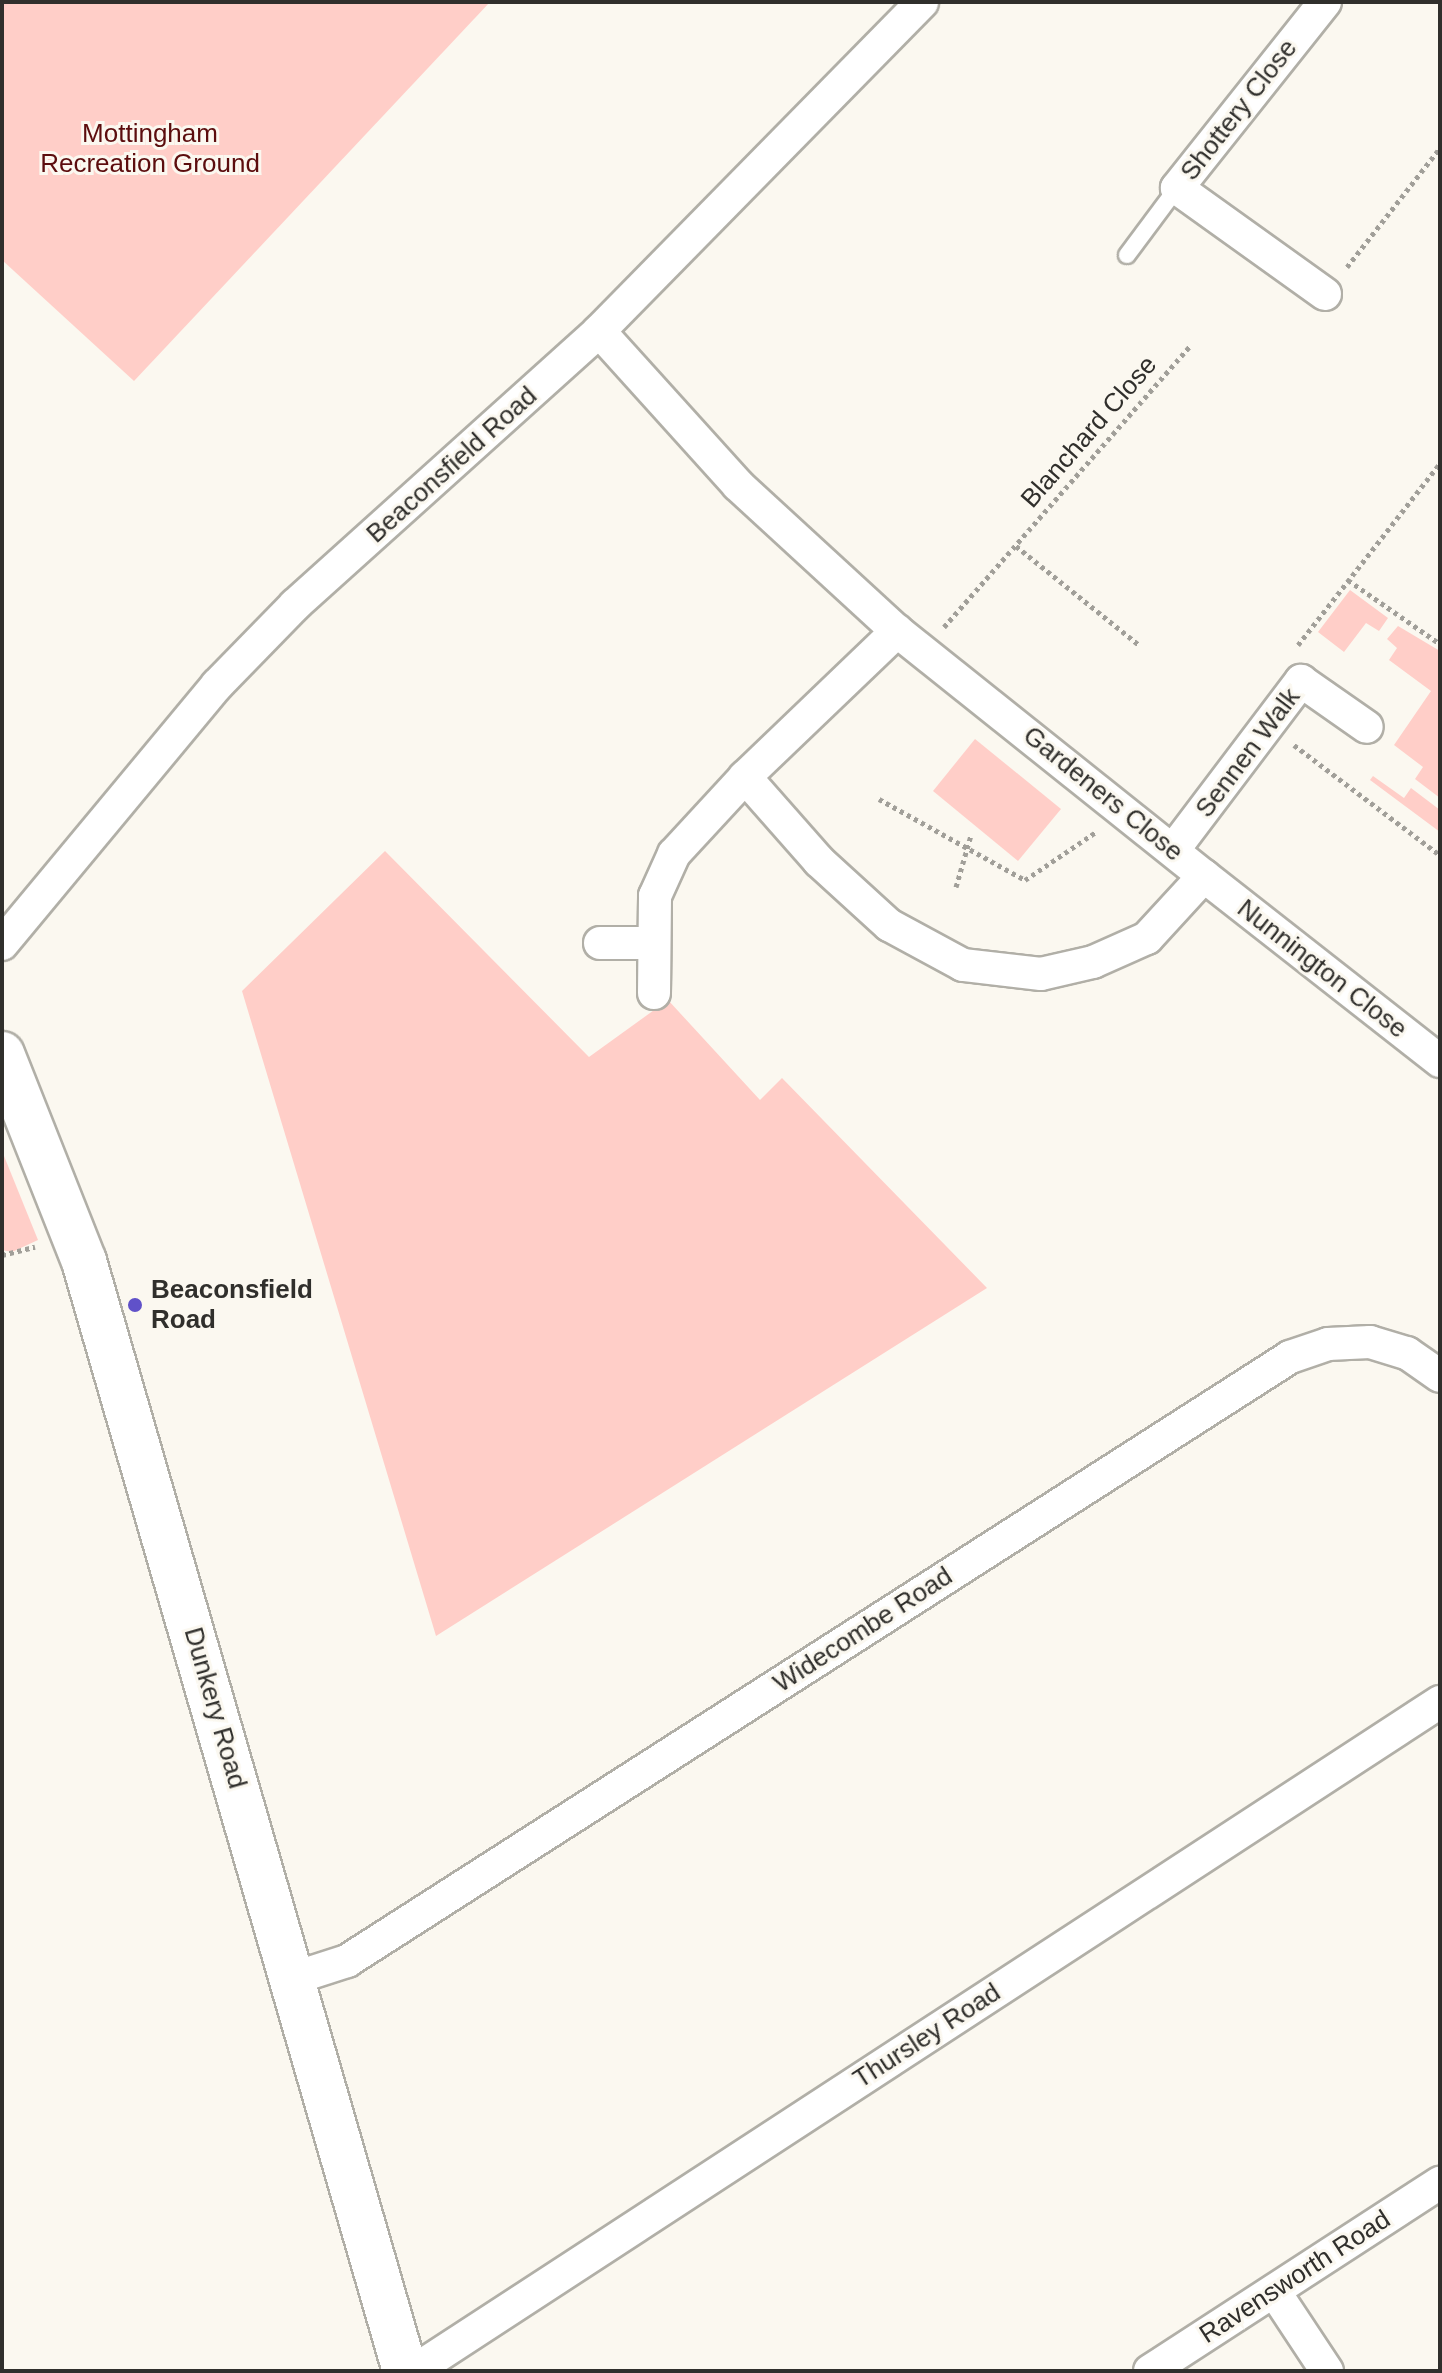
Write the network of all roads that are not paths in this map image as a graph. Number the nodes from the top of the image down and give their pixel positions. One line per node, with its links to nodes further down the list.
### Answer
1 (922, 2): 6 (street, Beaconsfield Road)
2 (1325, 2): 3 (street, Shottery Close)
3 (1177, 188): 4 (lane); 5 (street, Shottery Close)
4 (1127, 255)
5 (1325, 294)
6 (599, 331): 7 (street, Gardeners Close); 14 (street, Beaconsfield Road)
7 (897, 631): 9 (street); 10 (street, Gardeners Close)
8 (1367, 727): 10 (street, Sennen Walk)
9 (745, 777): 11 (street, Gardeners Close); 13 (street)
10 (1174, 849): 11 (street, Gardeners Close)
11 (1204, 876): 17 (street, Nunnington Close)
12 (600, 943): 13 (street)
13 (651, 943): 15 (street)
14 (2, 944)
15 (654, 993)
16 (2, 1054): 20 (street, Dunkery Road)
17 (1440, 1061)
18 (1440, 1376): 20 (street, Widecombe Road)
19 (1440, 1702): 24 (street, Thursley Road)
20 (294, 1978): 23 (street, Dunkery Road)
21 (1440, 2183): 22 (street, Ravensworth Road)
22 (1274, 2291): 25 (street, Ravensworth Road); 26 (street)
23 (405, 2371)
24 (414, 2371)
25 (1150, 2371)
26 (1327, 2371)

